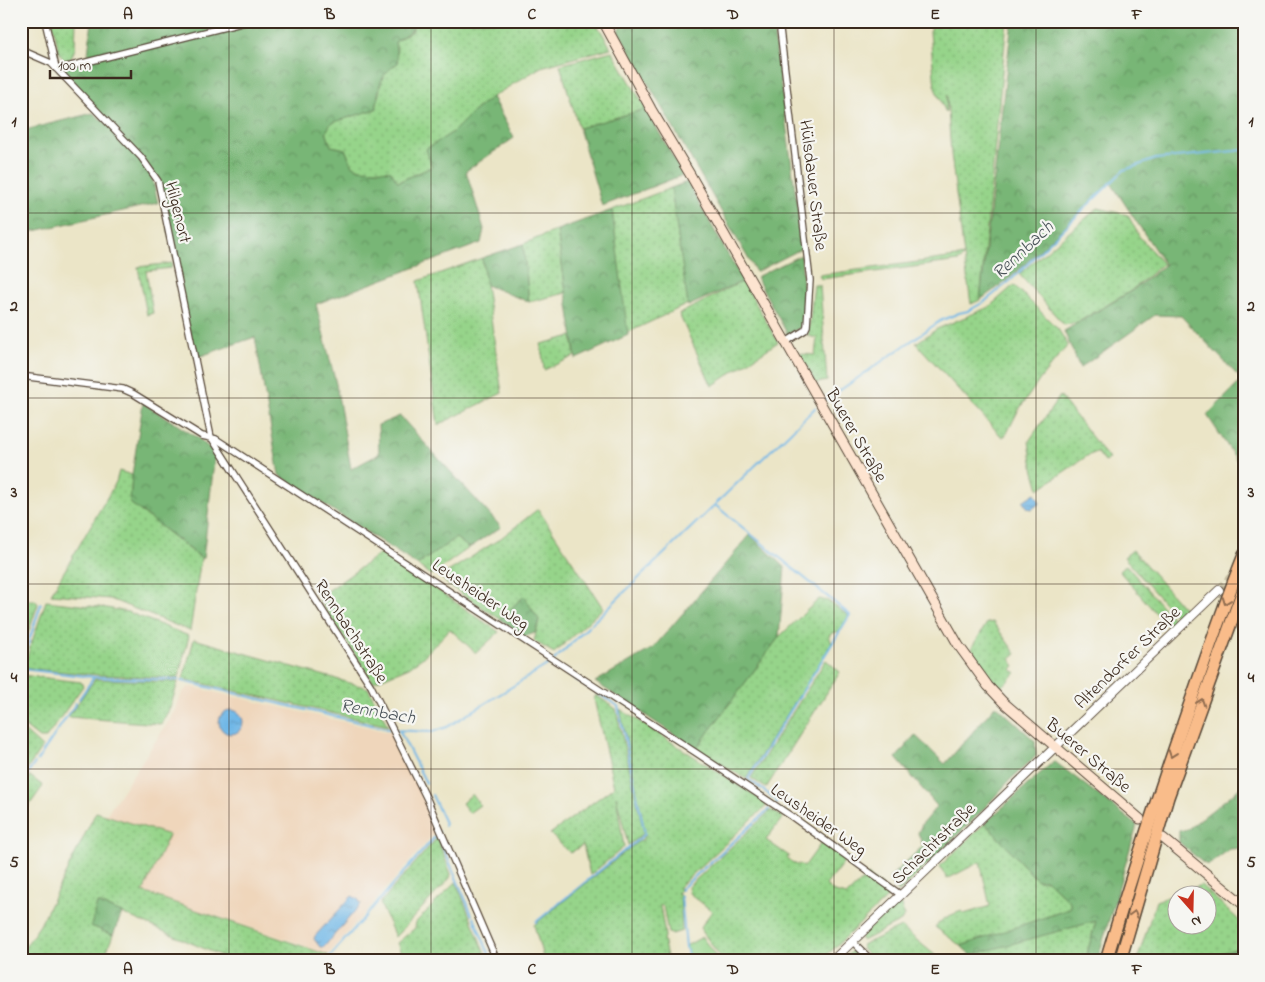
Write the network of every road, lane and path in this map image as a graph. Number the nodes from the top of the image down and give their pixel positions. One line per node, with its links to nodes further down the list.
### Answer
1 (45, 21): 6 (street)
2 (249, 21): 6 (street)
3 (603, 21): 7 (main road, Buerer Straße)
4 (779, 21): 7 (street, Hülsdauer Straße)
5 (21, 50): 6 (street, Hilgenort)
6 (56, 68): 9 (street, Hilgenort)
7 (786, 342): 13 (main road, Buerer Straße)
8 (21, 376): 9 (street, Leusheider Weg)
9 (211, 437): 16 (street, Leusheider Weg); 19 (street, Rennbachstraße)
10 (1244, 556): 22 (highway, one-way to 22)
11 (1244, 587): 23 (highway, one-way to 11)
12 (1219, 590): 13 (street, Altendorfer Straße)
13 (1056, 746): 14 (main road, Buerer Straße); 16 (street, Schachtstraße)
14 (1140, 819)
15 (1163, 838): 17 (main road)
16 (901, 895): 18 (street, Schachtstraße)
17 (1244, 905)
18 (852, 942): 20 (street, Schachtstraße); 21 (street)
19 (498, 961)
20 (832, 961)
21 (872, 961)
22 (1106, 961)
23 (1120, 961)

